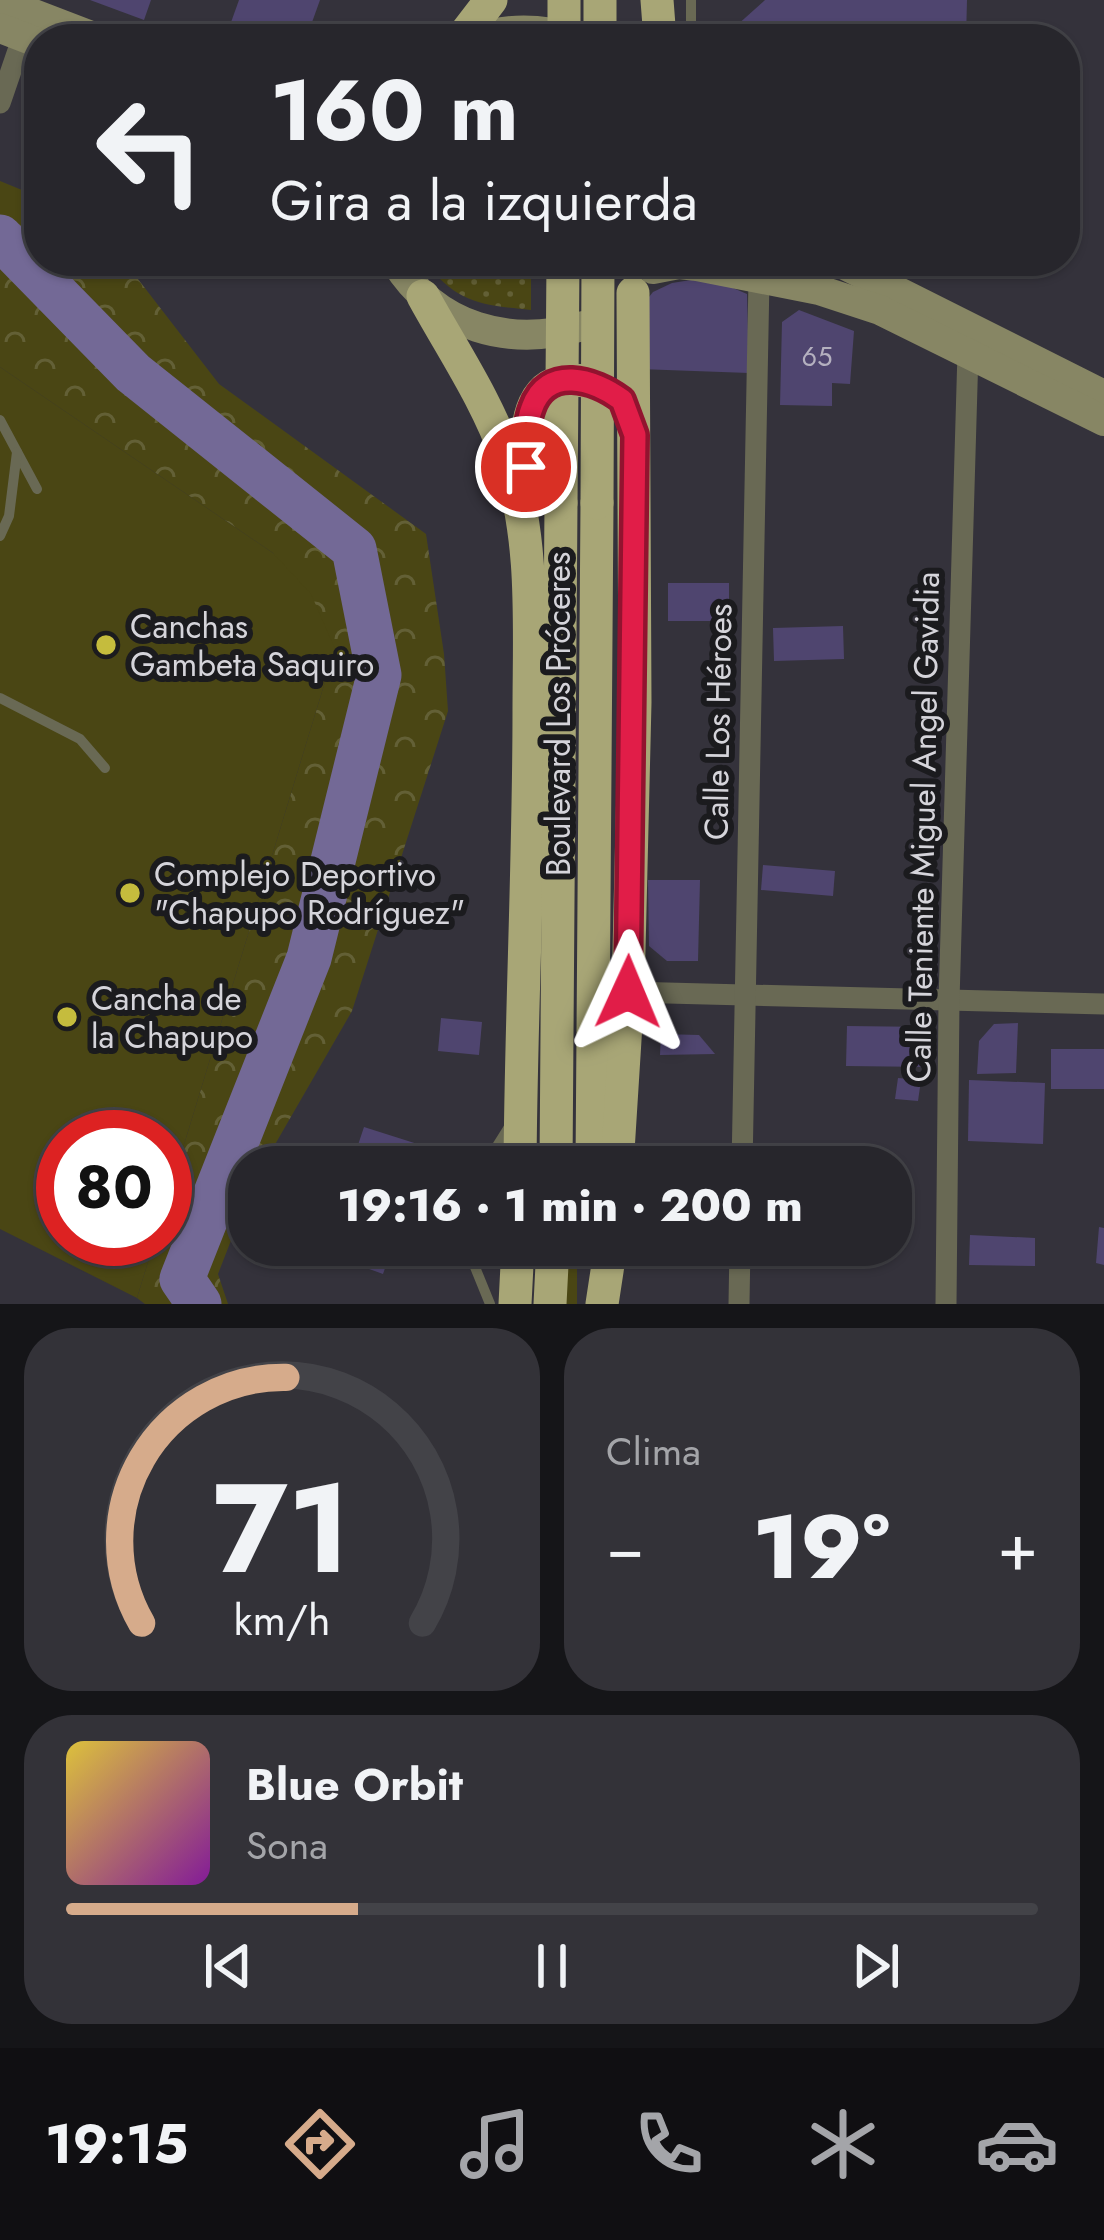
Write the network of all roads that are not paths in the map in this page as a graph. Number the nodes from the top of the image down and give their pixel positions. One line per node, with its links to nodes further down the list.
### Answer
1 (491, 0): 4 (highway)
2 (0, 1): 3 (main road)
3 (60, 24)
4 (473, 24)
5 (21, 36): 6 (street)
6 (0, 103)
7 (407, 276): 15 (main road)
8 (562, 276): 32 (highway, Boulevard Los Próceres, bridge)
9 (598, 276): 36 (highway, Boulevard Los Próceres, bridge)
10 (646, 276): 15 (main road)
11 (648, 276): 20 (highway)
12 (743, 276): 14 (main road)
13 (866, 276): 17 (main road)
14 (759, 279): 16 (main road); 28 (street, Calle Los Héroes)
15 (423, 296): 23 (highway)
16 (968, 352): 19 (main road); 29 (street, Calle Teniente Miguel Angel Gavidia)
17 (1104, 395)
18 (0, 420): 21 (lane)
19 (1104, 421)
20 (635, 435): 23 (highway); 27 (highway)
21 (16, 452): 22 (lane); 24 (lane)
22 (37, 489)
23 (522, 514): 31 (highway)
24 (0, 536)
25 (0, 698): 26 (lane)
26 (106, 768)
27 (628, 992): 28 (street); 37 (highway)
28 (746, 996): 29 (street); 38 (street, Calle Los Héroes)
29 (950, 1001): 30 (street); 51 (street, Calle Teniente Miguel Angel Gavidia)
30 (1104, 1004)
31 (520, 1109): 32 (highway); 33 (lane); 34 (highway)
32 (557, 1109): 35 (highway, Boulevard Los Próceres)
33 (497, 1146)
34 (520, 1146)
35 (556, 1146)
36 (592, 1146)
37 (618, 1146)
38 (742, 1146)
39 (475, 1266): 45 (lane)
40 (513, 1266): 46 (highway)
41 (552, 1266): 47 (highway)
42 (591, 1266): 48 (highway)
43 (613, 1266): 49 (highway)
44 (740, 1266): 50 (street)
45 (490, 1304)
46 (515, 1304)
47 (550, 1304)
48 (591, 1304)
49 (602, 1304)
50 (739, 1304)
51 (946, 1304)

